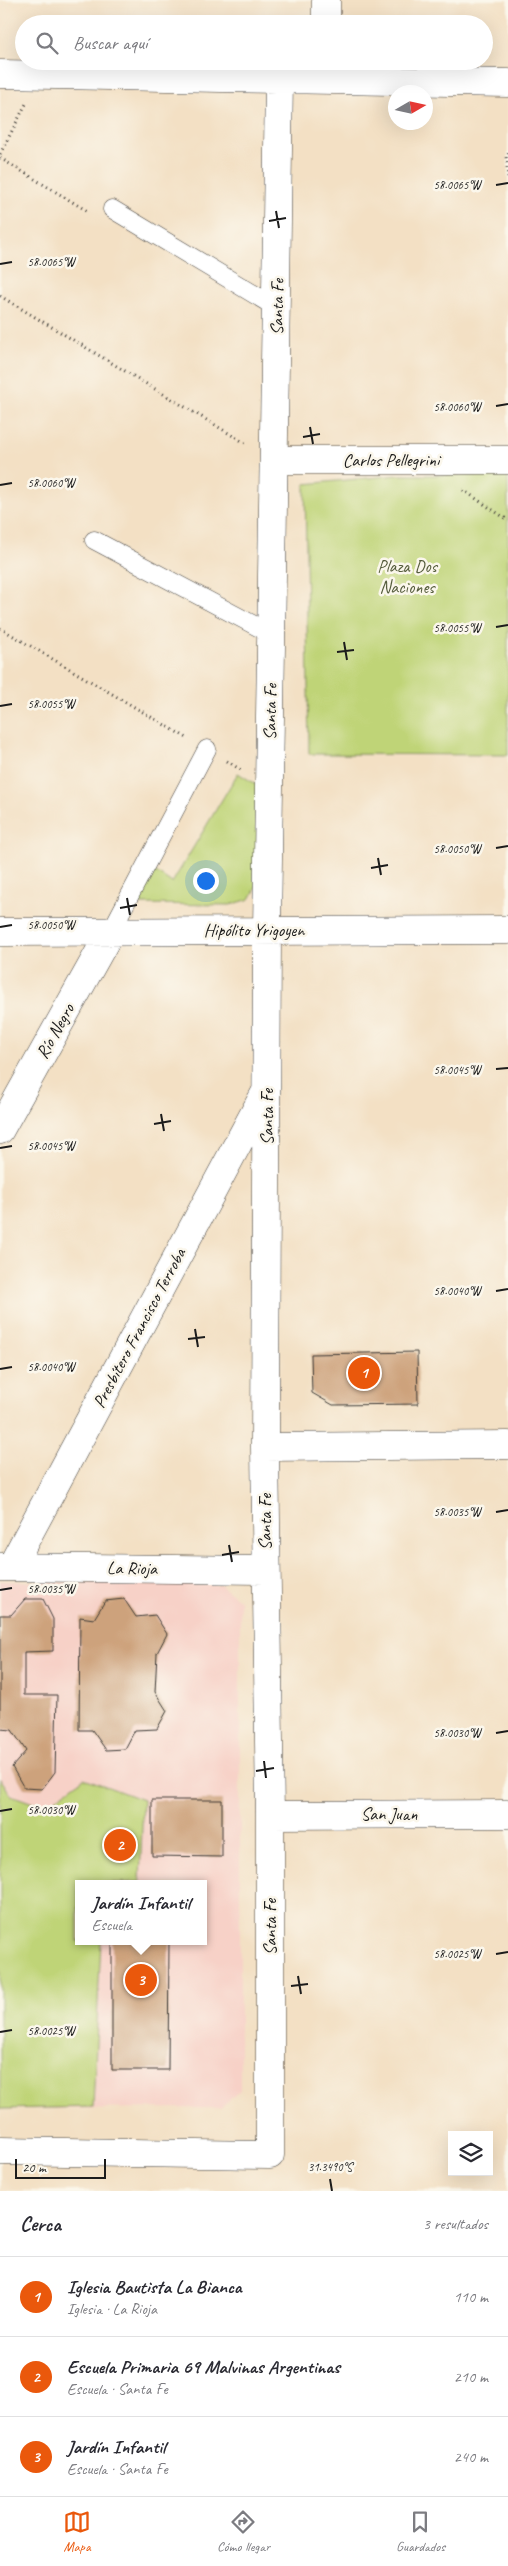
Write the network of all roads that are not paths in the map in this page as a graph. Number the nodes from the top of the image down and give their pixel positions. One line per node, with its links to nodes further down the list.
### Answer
1 (326, 0): 2 (street)
2 (326, 15)
3 (326, 70): 5 (street); 6 (street)
4 (0, 74): 5 (street)
5 (279, 79): 8 (street, Santa Fe)
6 (508, 83)
7 (112, 209): 8 (lane)
8 (277, 308): 9 (street, Santa Fe)
9 (274, 460): 10 (street, Carlos Pellegrini); 12 (street, Santa Fe)
10 (508, 460)
11 (94, 540): 12 (lane)
12 (271, 634): 14 (street, Santa Fe)
13 (207, 750): 17 (lane)
14 (267, 930): 15 (street, Hipólito Yrigoyen); 17 (street, Hipólito Yrigoyen); 18 (street, Santa Fe)
15 (508, 930)
16 (0, 932): 17 (street, Hipólito Yrigoyen)
17 (111, 932): 19 (street, Río Negro)
18 (267, 1089): 21 (street, Santa Fe); 22 (street, Presbítero Francisco Terroba)
19 (0, 1130)
20 (508, 1445): 21 (street)
21 (265, 1446): 23 (street, Santa Fe)
22 (5, 1567): 23 (street, La Rioja)
23 (265, 1570): 25 (street, Santa Fe)
24 (508, 1814): 25 (street, San Juan)
25 (270, 1815): 26 (street, Santa Fe)
26 (0, 2151)

